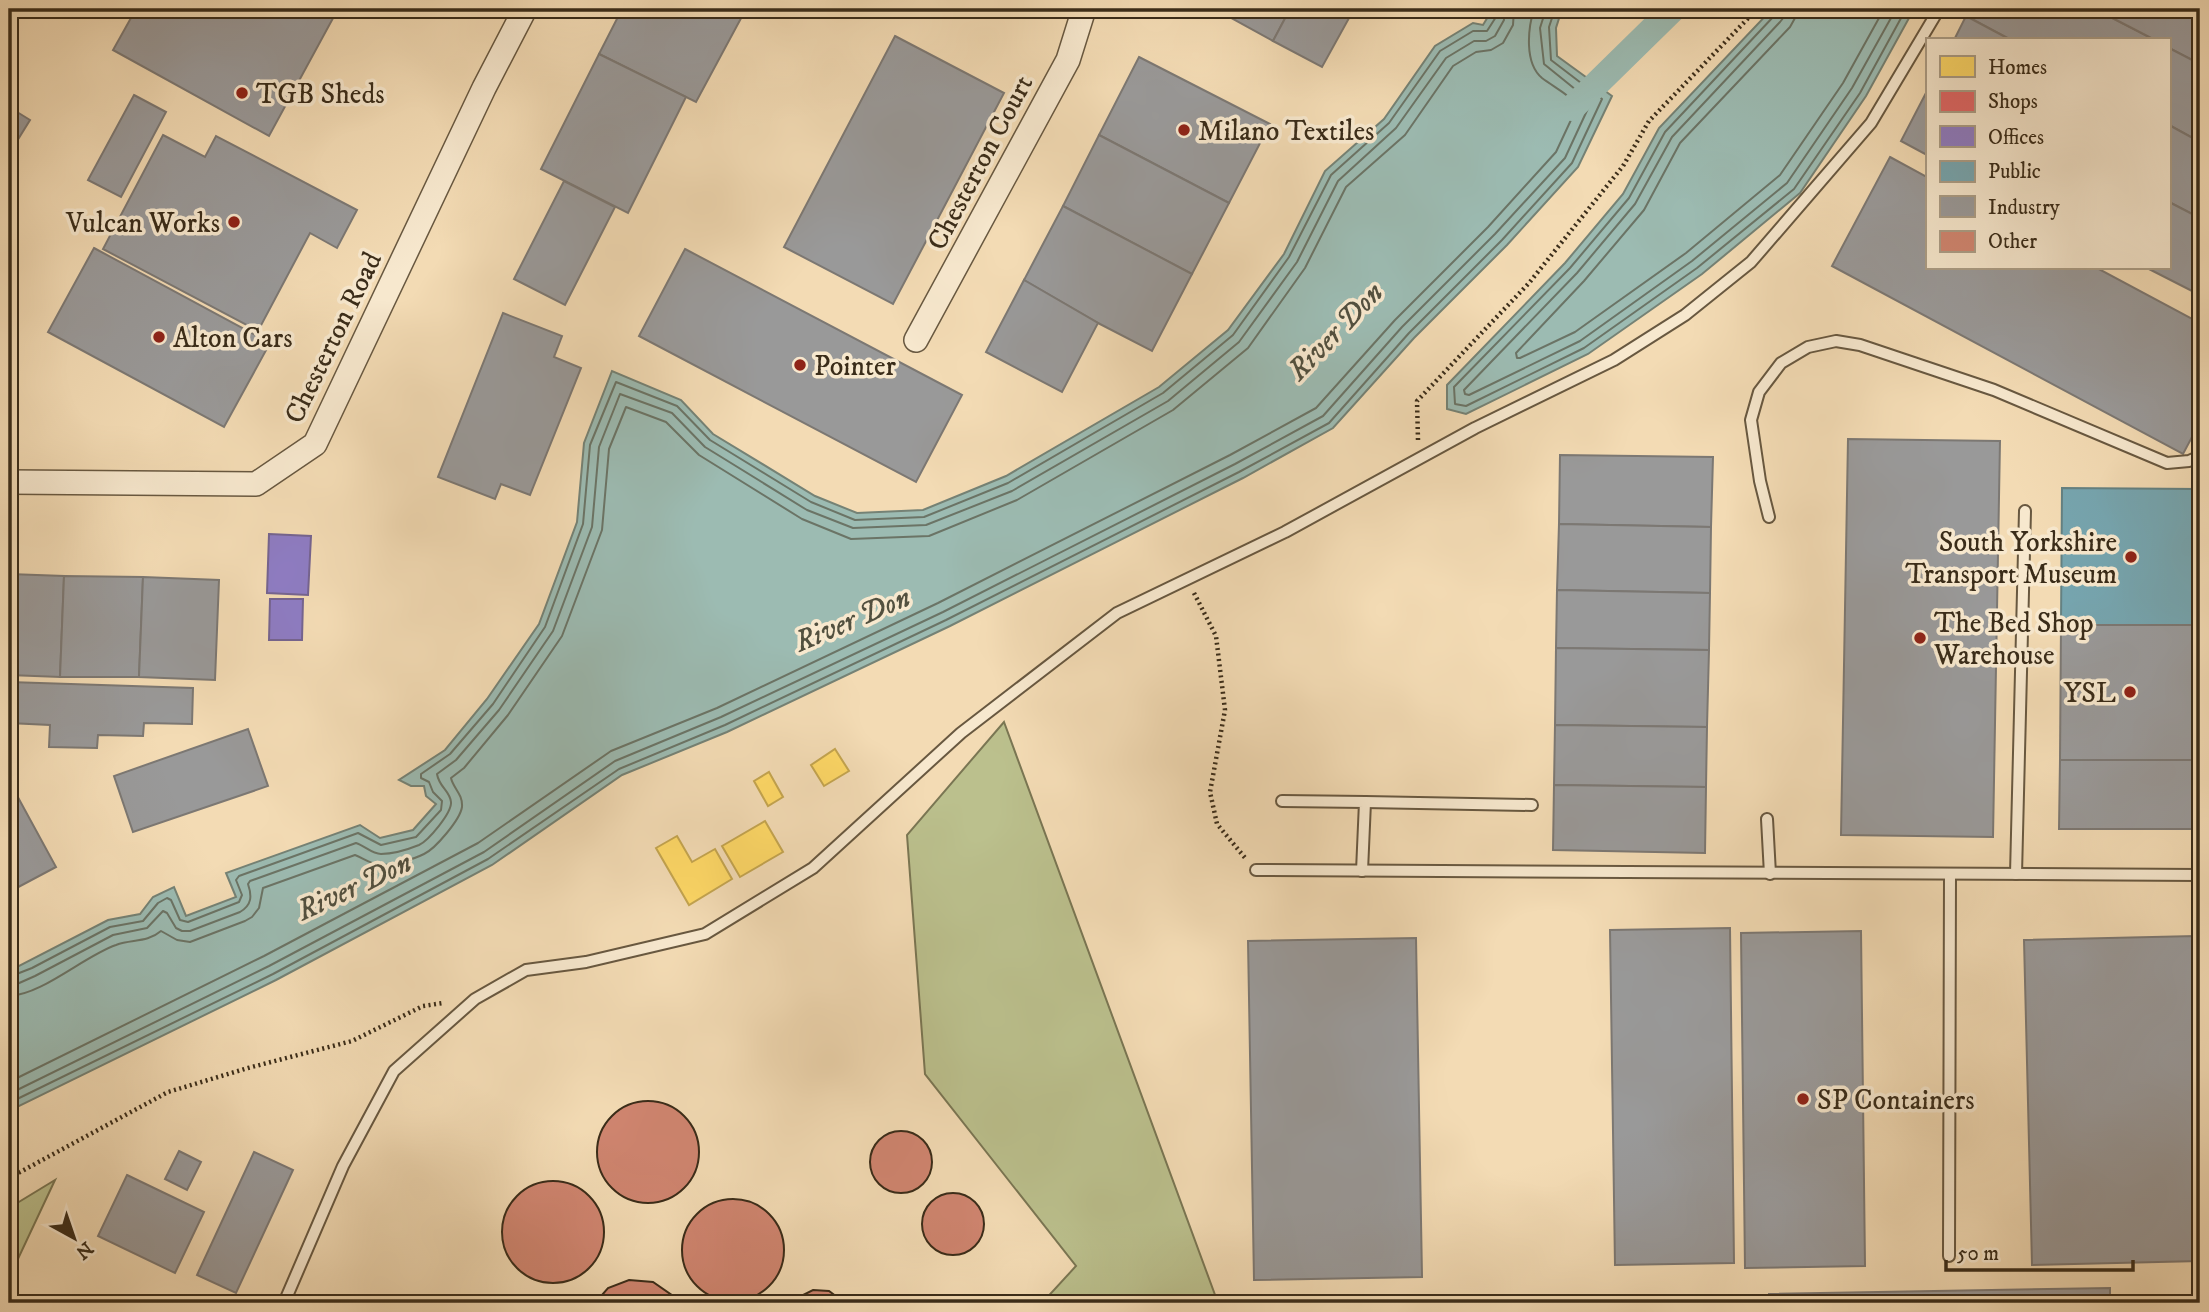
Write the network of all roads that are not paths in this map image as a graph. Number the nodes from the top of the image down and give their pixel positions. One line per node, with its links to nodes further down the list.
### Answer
1 (525, 9): 6 (street, Chesterton Road)
2 (1084, 9): 4 (street, Chesterton Court)
3 (1939, 9): 20 (lane)
4 (916, 340)
5 (2200, 456): 8 (lane)
6 (9, 482)
7 (2025, 511): 16 (lane)
8 (1769, 517)
9 (1282, 801): 10 (lane)
10 (1365, 802): 11 (lane); 14 (lane)
11 (1532, 805)
12 (1768, 819): 15 (lane)
13 (1256, 870): 14 (lane)
14 (1362, 871): 15 (lane)
15 (1770, 874): 17 (lane)
16 (2016, 874): 17 (lane); 18 (lane)
17 (1950, 875): 19 (lane)
18 (2200, 875)
19 (1949, 1256)
20 (284, 1303)

